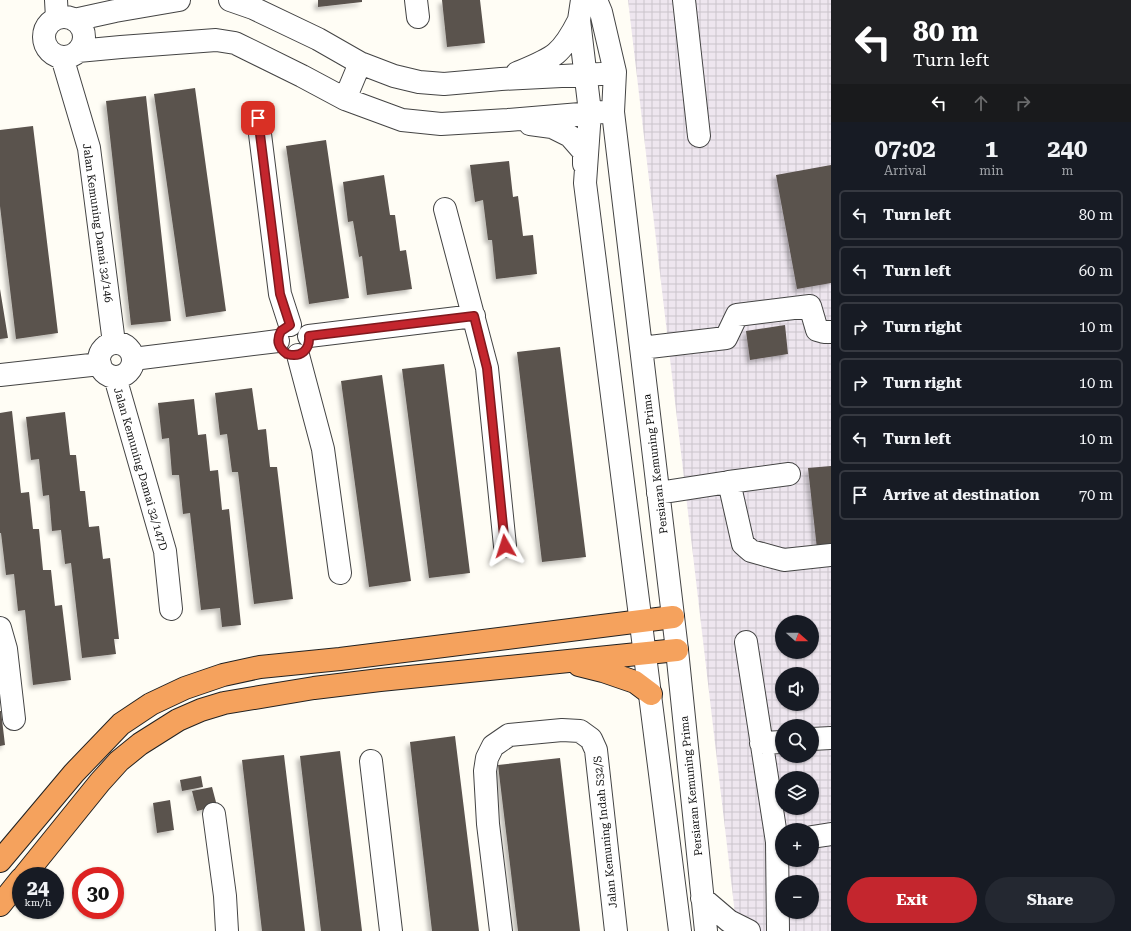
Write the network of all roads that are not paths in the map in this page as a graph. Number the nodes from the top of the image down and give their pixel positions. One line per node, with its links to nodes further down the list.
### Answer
1 (179, 0): 6 (street)
2 (230, 0): 8 (street)
3 (596, 0): 9 (street, Persiaran Kemuning Prima)
4 (684, 0): 17 (street)
5 (580, 10): 10 (street); 11 (street)
6 (62, 13): 7 (street); 7 (street)
7 (70, 54): 12 (street); 24 (street, Jalan Kemuning Damai 32/146)
8 (360, 63): 11 (street); 12 (street)
9 (614, 72): 10 (street); 14 (street, Persiaran Kemuning Prima)
10 (585, 76): 11 (street); 13 (street)
11 (501, 79)
12 (345, 99): 16 (street)
13 (590, 112): 14 (street); 16 (street); 18 (street)
14 (613, 112): 25 (street, Persiaran Kemuning Prima)
15 (258, 118): 22 (street)
16 (508, 120): 18 (street)
17 (699, 136)
18 (585, 183): 38 (street)
19 (445, 209): 20 (street)
20 (474, 316): 23 (street); 33 (street)
21 (831, 332): 25 (street)
22 (284, 333): 23 (street); 26 (street); 27 (street)
23 (309, 336): 26 (street)
24 (114, 343): 27 (street); 28 (street)
25 (641, 348): 32 (street, Persiaran Kemuning Prima)
26 (298, 355): 35 (street)
27 (133, 359): 28 (street)
28 (107, 371): 29 (street); 36 (street, Jalan Kemuning Damai 32/147D)
29 (0, 375)
30 (790, 474): 31 (street)
31 (729, 482): 32 (street); 34 (street)
32 (658, 494): 37 (street, Persiaran Kemuning Prima)
33 (505, 546)
34 (831, 555)
35 (340, 572)
36 (171, 609)
37 (673, 617): 38 (highway); 41 (street, Persiaran Kemuning Prima)
38 (641, 621): 42 (street); 54 (highway)
39 (0, 628): 45 (street)
40 (746, 642): 48 (street)
41 (677, 650): 42 (highway); 58 (street, Persiaran Kemuning Prima)
42 (646, 653): 43 (highway); 44 (street)
43 (564, 662): 44 (highway); 55 (highway)
44 (651, 694): 64 (street)
45 (14, 719)
46 (831, 738): 47 (street)
47 (819, 739)
48 (772, 742): 51 (street)
49 (371, 761): 61 (street)
50 (214, 814): 60 (street)
51 (779, 823)
52 (831, 834): 53 (street)
53 (819, 836)
54 (0, 861)
55 (31, 867)
56 (779, 867): 67 (street)
57 (12, 890): 59 (highway)
58 (702, 898): 65 (street, Persiaran Kemuning Prima); 66 (street)
59 (0, 905)
60 (226, 931)
61 (391, 931)
62 (501, 931): 63 (street, Jalan Kemuning Indah S32/S)
63 (616, 931)
64 (680, 931)
65 (706, 931)
66 (749, 931)
67 (778, 931)

